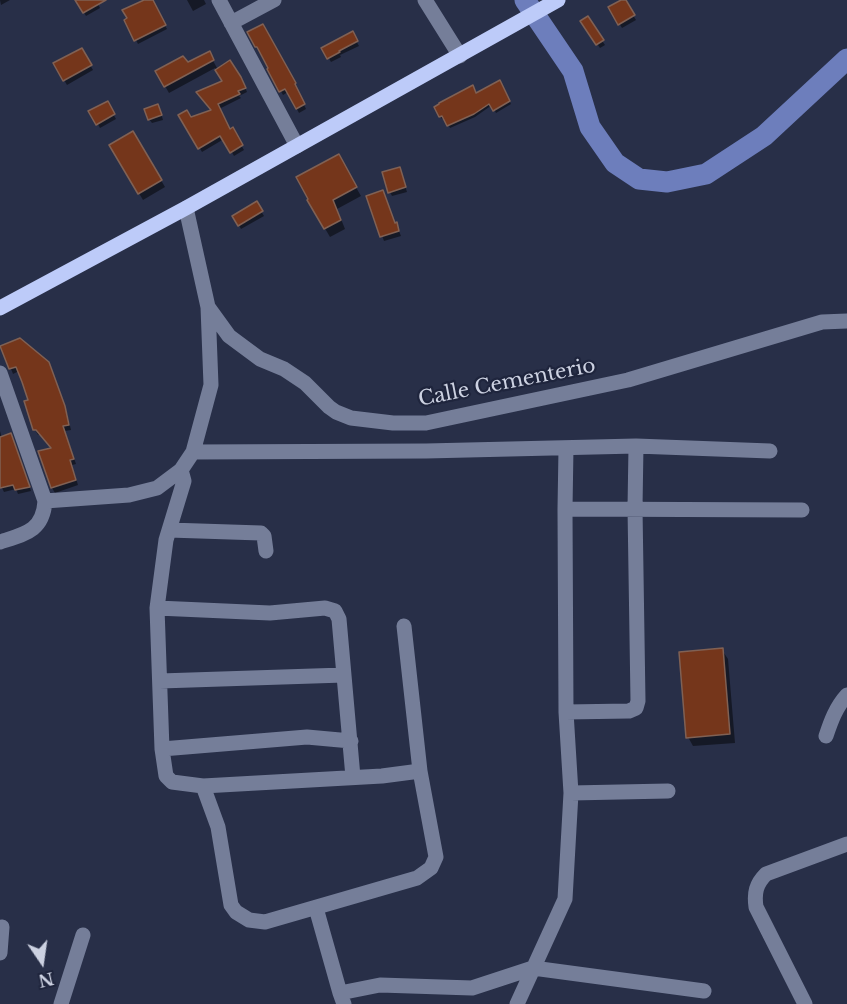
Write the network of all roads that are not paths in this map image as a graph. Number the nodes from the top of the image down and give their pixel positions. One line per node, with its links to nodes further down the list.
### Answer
1 (219, 0): 5 (street)
2 (274, 0): 5 (street)
3 (425, 0): 6 (street)
4 (558, 0): 6 (main road)
5 (231, 23): 7 (street)
6 (460, 56): 7 (main road)
7 (297, 146): 8 (main road)
8 (186, 208): 9 (main road); 10 (street)
9 (0, 308)
10 (208, 308): 13 (street, Calle Cementerio); 17 (street)
11 (847, 321): 13 (street, Calle Cementerio)
12 (0, 373): 20 (street)
13 (426, 423): 16 (street)
14 (636, 446): 15 (street); 18 (street); 21 (street)
15 (566, 448): 16 (street); 22 (street)
16 (426, 451): 17 (street)
17 (193, 452): 19 (street)
18 (770, 452)
19 (181, 471): 20 (street); 24 (street)
20 (45, 501): 25 (street)
21 (635, 508): 22 (street); 23 (street); 32 (street)
22 (565, 509): 32 (street)
23 (802, 510)
24 (170, 530): 26 (street); 27 (street)
25 (0, 543)
26 (266, 551)
27 (157, 608): 29 (street); 30 (street)
28 (404, 626): 36 (street)
29 (344, 675): 30 (street); 34 (street)
30 (160, 681): 35 (street)
31 (847, 695): 33 (street)
32 (566, 712): 40 (street)
33 (826, 736)
34 (351, 741): 35 (street); 37 (street)
35 (162, 749): 38 (street)
36 (420, 771): 37 (street); 42 (street)
37 (353, 777): 38 (street)
38 (203, 786): 42 (street)
39 (668, 791): 40 (street)
40 (571, 793): 46 (street)
41 (847, 844): 51 (street)
42 (316, 908): 48 (street)
43 (2, 927): 45 (street)
44 (83, 935): 49 (street)
45 (0, 952)
46 (533, 968): 47 (street); 48 (street); 50 (street)
47 (704, 992)
48 (342, 998)
49 (60, 1004)
50 (517, 1004)
51 (805, 1004)

